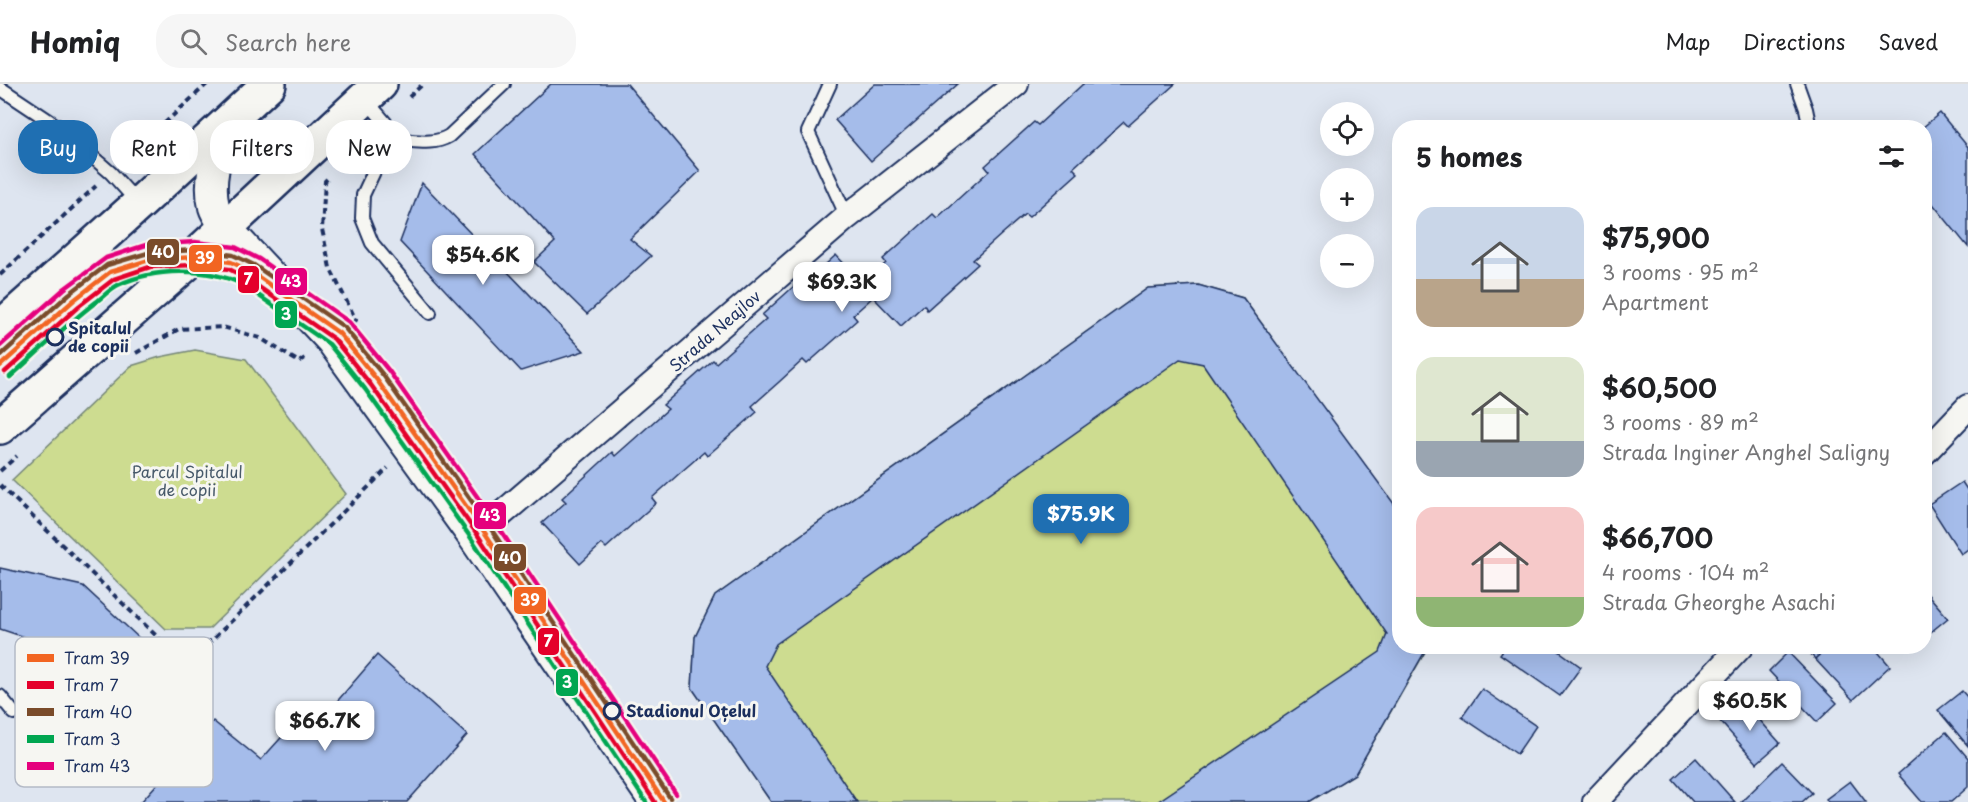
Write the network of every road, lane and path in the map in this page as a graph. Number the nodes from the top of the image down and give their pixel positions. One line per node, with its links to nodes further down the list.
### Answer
1 (269, 84): 9 (main road)
2 (423, 84): 8 (path)
3 (504, 84): 13 (lane)
4 (830, 84): 18 (lane)
5 (1016, 84): 18 (street, Strada Neajlov)
6 (1797, 84): 11 (lane)
7 (0, 88): 17 (lane)
8 (376, 101): 10 (lane); 19 (main road)
9 (231, 120)
10 (388, 120)
11 (1808, 120)
12 (210, 139): 17 (main road)
13 (412, 141)
14 (213, 174): 19 (street)
15 (331, 174): 22 (path)
16 (374, 174): 20 (lane)
17 (139, 204): 21 (main road)
18 (847, 217): 31 (street, Strada Neajlov)
19 (226, 228): 22 (street); 25 (main road)
20 (430, 314)
21 (0, 328)
22 (331, 340): 23 (path); 27 (street)
23 (128, 358)
24 (1968, 407): 26 (street)
25 (0, 427)
26 (1932, 438)
27 (410, 447): 31 (street); 33 (path)
28 (26, 448): 29 (path)
29 (0, 471)
30 (0, 486): 32 (path)
31 (472, 535): 37 (street)
32 (157, 637)
33 (213, 640)
34 (1733, 654): 38 (street)
35 (0, 696): 36 (lane)
36 (14, 713)
37 (655, 802)
38 (1594, 802)

